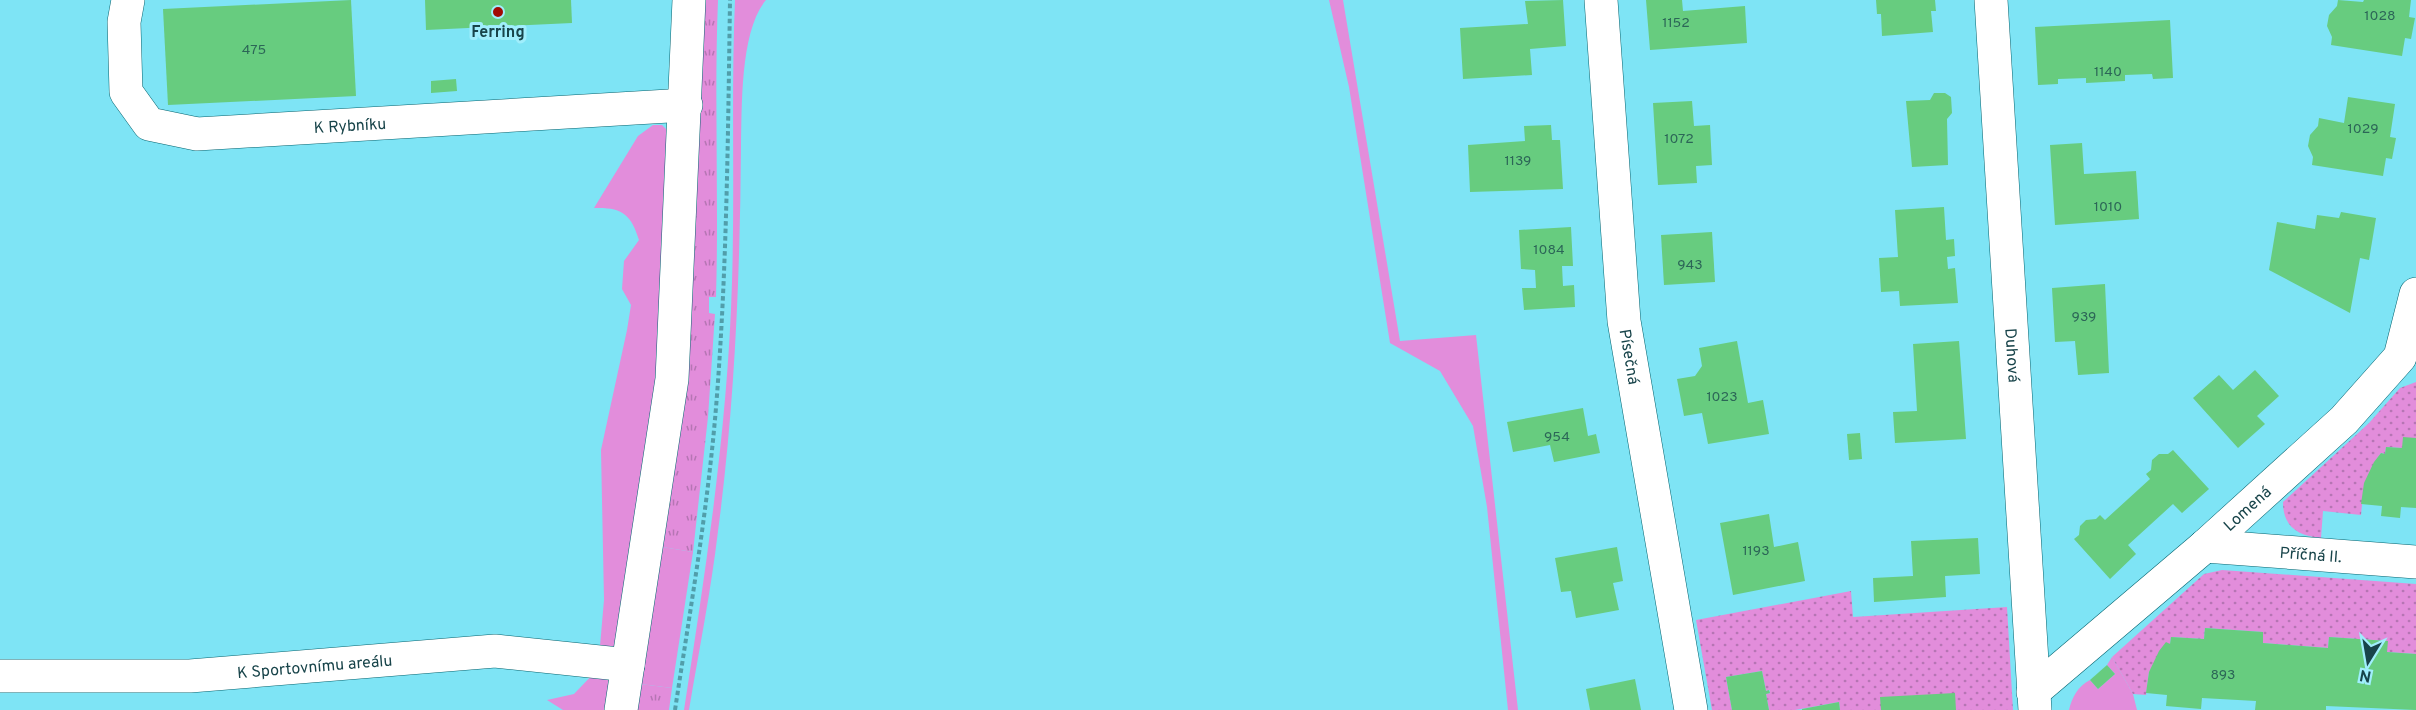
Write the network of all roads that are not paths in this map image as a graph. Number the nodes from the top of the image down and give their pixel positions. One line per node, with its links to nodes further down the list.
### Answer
1 (128, 0): 5 (street, K Rybníku)
2 (689, 0): 5 (street)
3 (1601, 0): 14 (street, Písečná)
4 (1991, 0): 12 (street, Duhová)
5 (686, 105): 10 (street)
6 (2416, 294): 7 (street, Lomená)
7 (2408, 358): 8 (street, Lomená)
8 (2205, 546): 9 (street, Příčná II.); 12 (street, Lomená)
9 (2416, 562)
10 (628, 665): 11 (street, K Sportovnímu areálu); 13 (street)
11 (0, 676)
12 (2034, 701)
13 (621, 710)
14 (1691, 710)

